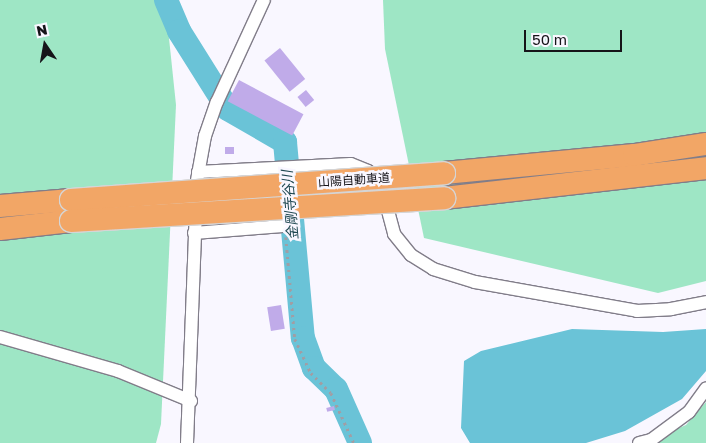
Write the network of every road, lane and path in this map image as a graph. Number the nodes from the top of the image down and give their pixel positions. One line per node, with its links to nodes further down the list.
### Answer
1 (264, 0): 7 (street)
2 (706, 137): 4 (highway)
3 (706, 144): 4 (highway, 山陽自動車道)
4 (634, 155): 9 (highway, 山陽自動車道, bridge)
5 (272, 168): 7 (street); 10 (street); 13 (street)
6 (706, 168): 9 (highway, 山陽自動車道, bridge)
7 (198, 172): 12 (street)
8 (0, 206): 9 (highway, 山陽自動車道)
9 (71, 210): 11 (highway, 山陽自動車道)
10 (282, 226): 12 (street); 18 (path)
11 (0, 229)
12 (194, 233): 16 (street)
13 (706, 302)
14 (0, 337): 16 (street)
15 (706, 389): 19 (street)
16 (191, 401): 17 (street)
17 (187, 443)
18 (354, 443)
19 (639, 443)

